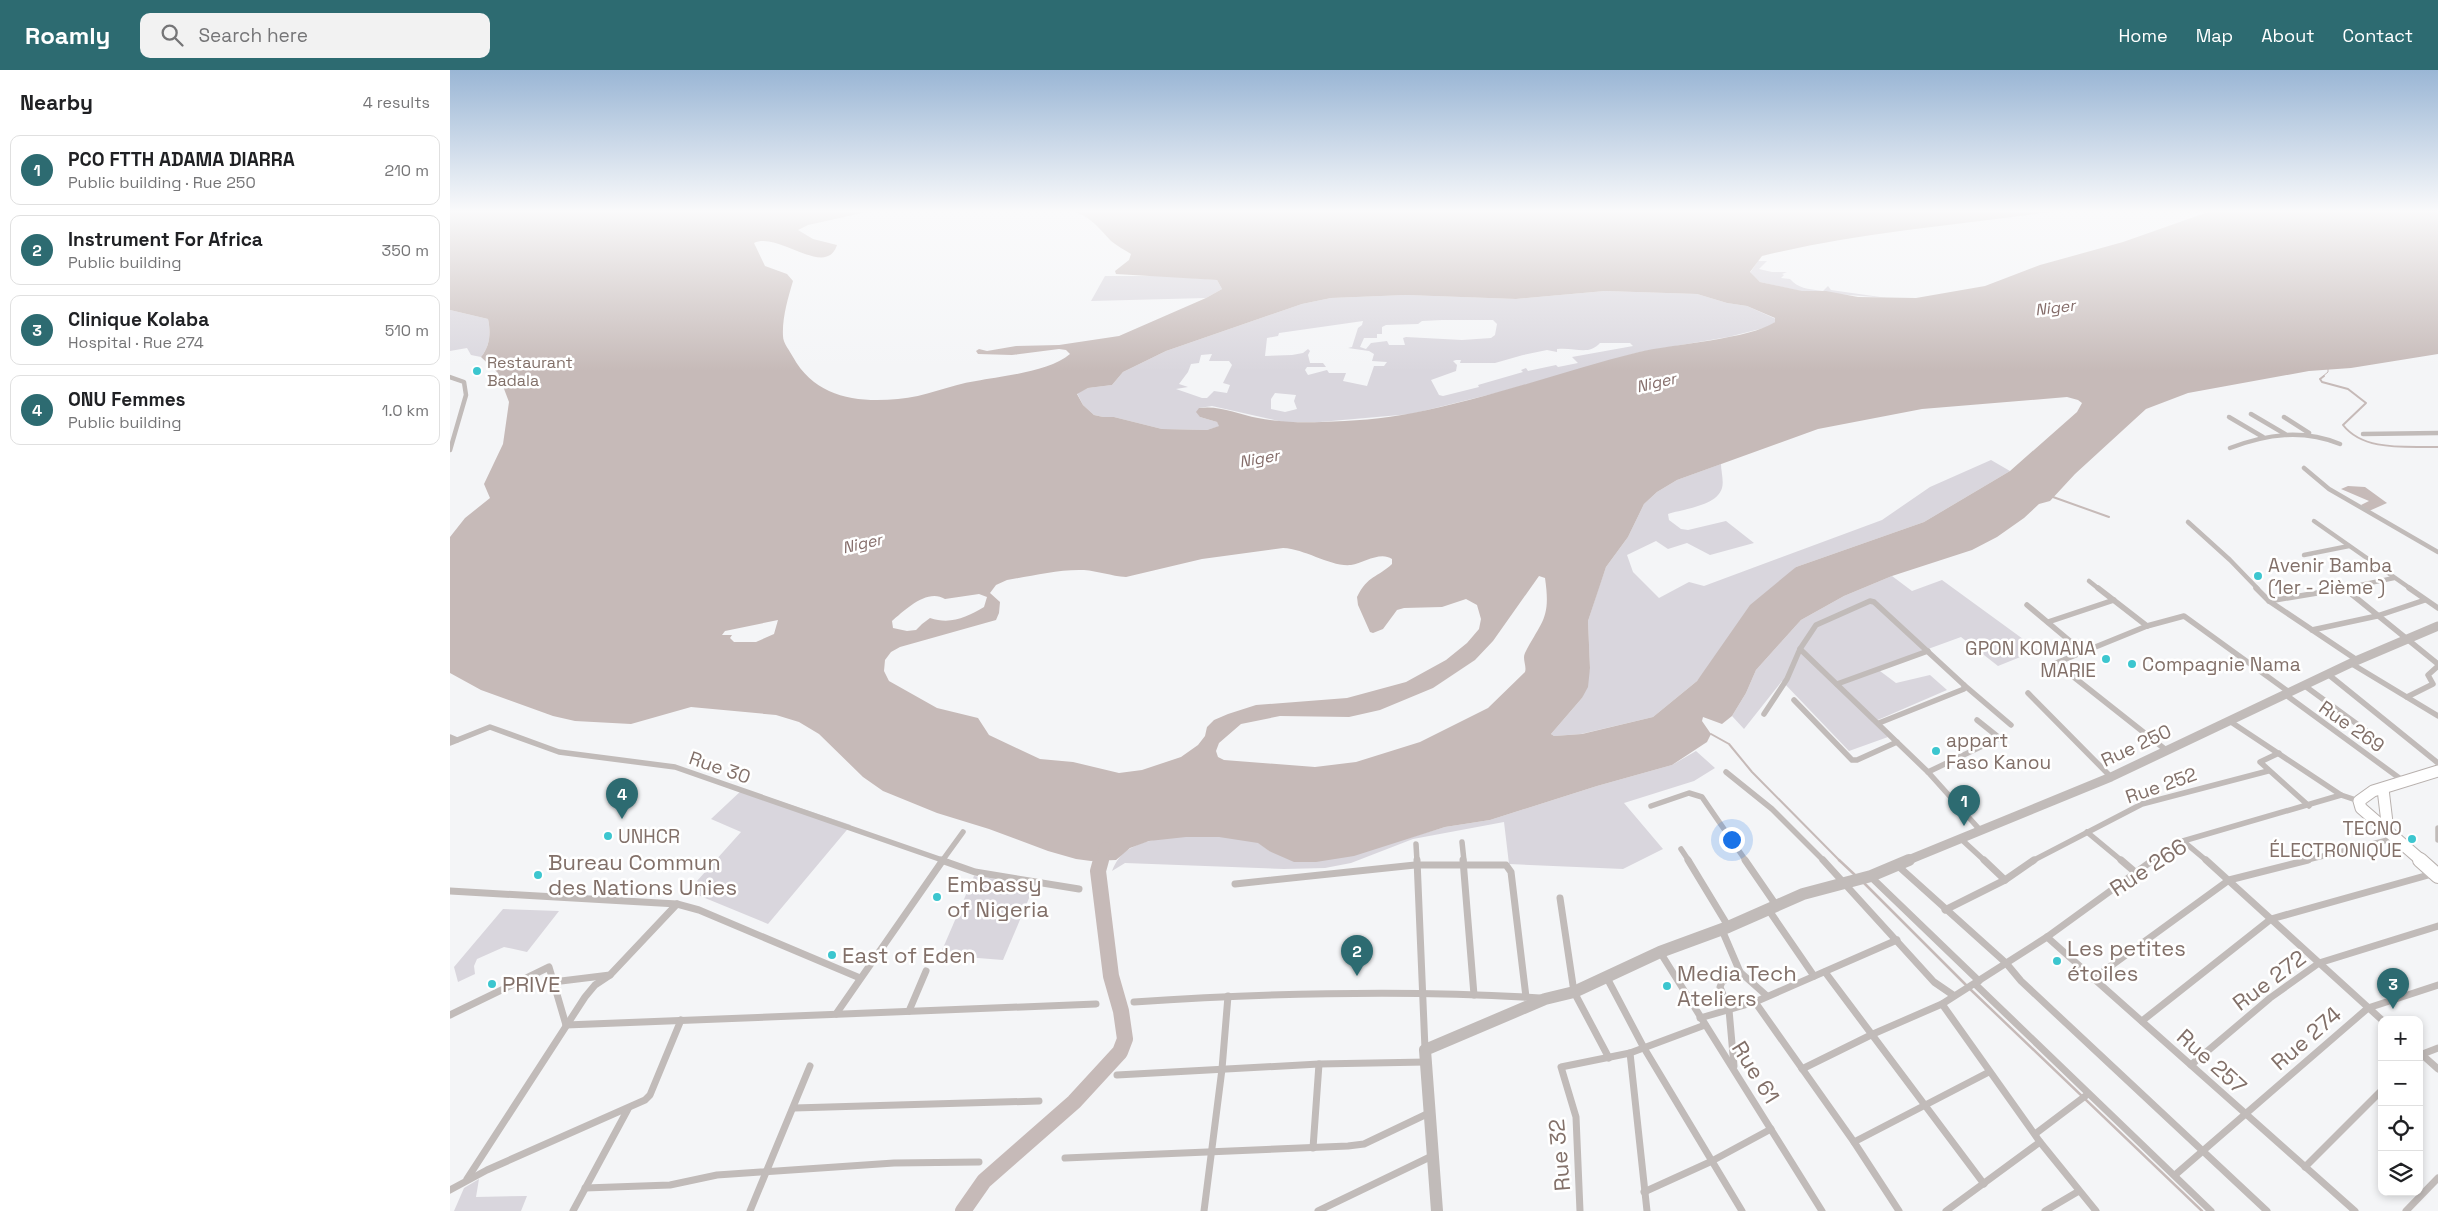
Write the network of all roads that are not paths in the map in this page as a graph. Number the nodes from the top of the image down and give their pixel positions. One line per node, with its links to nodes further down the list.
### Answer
1 (450, 377): 12 (street)
2 (2251, 414): 6 (street)
3 (2228, 417): 9 (street)
4 (2284, 417): 7 (street)
5 (2438, 433): 8 (street)
6 (2286, 434): 7 (street); 9 (street)
7 (2312, 434): 10 (street)
8 (2363, 434)
9 (2264, 437): 11 (street)
10 (2340, 444)
11 (2230, 448)
12 (450, 450)
13 (2304, 468): 17 (street)
14 (2314, 521): 16 (street)
15 (2188, 522): 24 (street)
16 (2349, 546): 18 (street); 19 (street)
17 (2438, 552)
18 (2304, 555)
19 (2394, 578): 21 (street); 23 (street)
20 (2089, 581): 22 (street)
21 (2344, 588): 24 (street); 27 (street)
22 (2114, 600): 28 (street); 29 (street)
23 (2425, 600): 26 (street); 27 (street)
24 (2268, 601): 31 (street)
25 (2027, 605): 28 (street)
26 (2438, 608)
27 (2377, 616): 31 (street); 32 (street)
28 (2048, 622): 35 (street)
29 (2147, 626): 35 (street); 43 (street, Rue 269)
30 (2438, 626): 32 (street, Rue 250)
31 (2312, 630): 36 (street)
32 (2407, 640): 36 (street, Rue 250); 37 (street)
33 (1800, 649): 34 (street); 39 (street); 46 (street)
34 (1928, 651): 39 (street); 40 (street)
35 (2083, 652): 57 (street)
36 (2354, 662): 38 (street, Rue 250); 44 (street)
37 (2438, 665): 44 (street)
38 (2329, 675): 41 (street, Rue 250); 59 (street)
39 (1837, 684): 50 (street)
40 (1964, 685): 50 (street); 51 (street)
41 (2305, 686): 43 (street, Rue 250); 52 (street)
42 (2028, 693): 64 (street)
43 (2288, 694): 49 (street, Rue 250); 65 (street, Rue 269)
44 (2407, 697): 47 (street)
45 (1794, 700): 55 (street)
46 (1764, 714)
47 (2438, 716)
48 (1977, 720): 63 (street)
49 (2231, 722): 57 (street, Rue 250); 58 (street)
50 (1879, 723): 55 (street)
51 (2011, 725)
52 (2372, 734)
53 (450, 736): 54 (street)
54 (457, 740): 56 (street, Rue 30); 82 (street, Rue 30)
55 (1897, 742): 63 (street)
56 (450, 743)
57 (2166, 750): 64 (street, Rue 250)
58 (2279, 753): 60 (street); 67 (street)
59 (2438, 764)
60 (2268, 771): 70 (street); 74 (street, Rue 252)
61 (2438, 771): 65 (main road)
62 (1726, 772): 91 (street)
63 (1928, 772): 72 (street)
64 (2111, 777): 72 (street, Rue 250)
65 (2402, 780): 66 (main road)
66 (2385, 786): 68 (main road); 75 (main road)
67 (2342, 795): 68 (street); 70 (street, Rue 266)
68 (2359, 801): 75 (main road)
69 (1651, 806): 97 (street)
70 (2309, 806): 78 (street, Rue 266)
71 (2438, 828): 77 (street)
72 (1980, 830): 76 (street, Rue 250)
73 (963, 832): 82 (street)
74 (2087, 832): 86 (street); 89 (street, Rue 252)
75 (2392, 835): 87 (main road); 90 (street)
76 (1960, 838): 85 (street, Rue 250); 89 (street)
77 (2438, 840)
78 (2183, 841): 86 (street, Rue 266); 90 (street)
79 (1462, 842): 84 (street)
80 (1416, 844): 83 (street)
81 (1681, 849): 101 (street)
82 (944, 860): 93 (street, Rue 30); 113 (street)
83 (1415, 865): 84 (street); 92 (street); 119 (street)
84 (1464, 865): 120 (street); 124 (street)
85 (1897, 865): 88 (street, Rue 250); 98 (street)
86 (2135, 872): 102 (street, Rue 266)
87 (2436, 875): 99 (street)
88 (1871, 876): 91 (street, Rue 250); 116 (street)
89 (2005, 880): 98 (street, Rue 252)
90 (2229, 880): 99 (street); 114 (street)
91 (1844, 882): 97 (street, Rue 250); 103 (street)
92 (1235, 884)
93 (1079, 889)
94 (450, 891): 96 (street)
95 (1560, 898): 118 (street)
96 (677, 904): 110 (street); 113 (street)
97 (1772, 907): 101 (street, Rue 250); 112 (street)
98 (1946, 910): 106 (street)
99 (2271, 919): 105 (street); 138 (street)
100 (2438, 926): 105 (street, Rue 272)
101 (1725, 928): 104 (street, Rue 250); 108 (street)
102 (2047, 937): 106 (street, Rue 266); 114 (street, Rue 257)
103 (1897, 940): 109 (street); 121 (street)
104 (1660, 952): 111 (street, Rue 250); 136 (street, Rue 61)
105 (2319, 962): 130 (street); 150 (street, Rue 272)
106 (2006, 963): 116 (street, Rue 266); 171 (street)
107 (926, 971): 132 (street)
108 (1740, 972): 123 (street); 131 (street)
109 (1825, 972): 112 (street); 141 (street)
110 (610, 975): 115 (street); 139 (street)
111 (1606, 975): 118 (street, Rue 250); 142 (street)
112 (1814, 976): 123 (street)
113 (860, 978): 133 (street)
114 (2093, 979): 138 (street, Rue 257)
115 (553, 982): 134 (street); 139 (street)
116 (1977, 982): 121 (street, Rue 266); 158 (street)
117 (2438, 984): 130 (street)
118 (1574, 992): 125 (street, Rue 250); 148 (street)
119 (1423, 993): 120 (street); 122 (street); 146 (street)
120 (1474, 994): 124 (street)
121 (1953, 995): 129 (street, Rue 266)
122 (1228, 996): 126 (street); 152 (street)
123 (1767, 996): 127 (street)
124 (1526, 997): 125 (street)
125 (1546, 998): 146 (street, Rue 250)
126 (1134, 1002)
127 (1755, 1002): 131 (street); 154 (street)
128 (1096, 1004): 132 (street)
129 (1942, 1004): 141 (street, Rue 266); 156 (street)
130 (2368, 1008): 135 (street); 165 (street, Rue 274)
131 (1729, 1010): 136 (street); 153 (street)
132 (909, 1011): 133 (street)
133 (836, 1014): 137 (street)
134 (450, 1015)
135 (2378, 1017)
136 (1700, 1018): 140 (street, Rue 61)
137 (681, 1020): 139 (street); 163 (street)
138 (2142, 1021): 150 (street, Rue 257)
139 (566, 1025): 181 (street)
140 (1705, 1026): 142 (street); 153 (street, Rue 61)
141 (1873, 1034): 154 (street, Rue 266); 161 (street)
142 (1644, 1048): 144 (street); 176 (street)
143 (2438, 1048): 145 (street)
144 (1630, 1053): 148 (street); 186 (street)
145 (2423, 1053)
146 (1426, 1056): 149 (street); 164 (street)
147 (2423, 1056): 155 (street)
148 (1609, 1058): 192 (street, Rue 32)
149 (1319, 1064): 152 (street); 170 (street)
150 (2191, 1065): 165 (street, Rue 257)
151 (810, 1066): 162 (street)
152 (1222, 1069): 157 (street); 172 (street)
153 (1734, 1069): 166 (street, Rue 61)
154 (1802, 1069): 168 (street)
155 (2438, 1069)
156 (1989, 1072): 161 (street); 167 (street)
157 (1117, 1075)
158 (2088, 1094): 167 (street); 179 (street)
159 (2378, 1094): 177 (street)
160 (1039, 1101): 162 (street)
161 (1924, 1104): 168 (street); 182 (street)
162 (794, 1108): 178 (street)
163 (628, 1109): 181 (street); 183 (street)
164 (1430, 1113): 170 (street); 173 (street)
165 (2245, 1115): 171 (street, Rue 274); 177 (street, Rue 257)
166 (1771, 1130): 176 (street); 195 (street, Rue 61)
167 (2034, 1134): 169 (street)
168 (1854, 1142): 196 (street)
169 (2040, 1142): 182 (street); 185 (street)
170 (1313, 1148): 172 (street)
171 (2203, 1150): 179 (street, Rue 274); 201 (street)
172 (1210, 1151): 174 (street); 189 (street)
173 (1433, 1156): 190 (street); 191 (street)
174 (1065, 1158)
175 (979, 1162): 178 (street)
176 (1710, 1162): 186 (street); 194 (street)
177 (2305, 1167): 202 (street, Rue 257)
178 (764, 1172): 183 (street); 188 (street)
179 (2175, 1175): 200 (street)
180 (2438, 1178): 203 (street)
181 (467, 1179): 184 (street)
182 (1984, 1184): 197 (street)
183 (585, 1188): 187 (street)
184 (450, 1190)
185 (2079, 1191): 198 (street); 199 (street)
186 (1644, 1192): 193 (street)
187 (573, 1211)
188 (750, 1211)
189 (1204, 1211)
190 (1318, 1211)
191 (1437, 1211)
192 (1580, 1211)
193 (1647, 1211)
194 (1742, 1211)
195 (1822, 1211)
196 (1899, 1211)
197 (1946, 1211)
198 (2045, 1211)
199 (2096, 1211)
200 (2211, 1211)
201 (2267, 1211)
202 (2355, 1211)
203 (2406, 1211)

